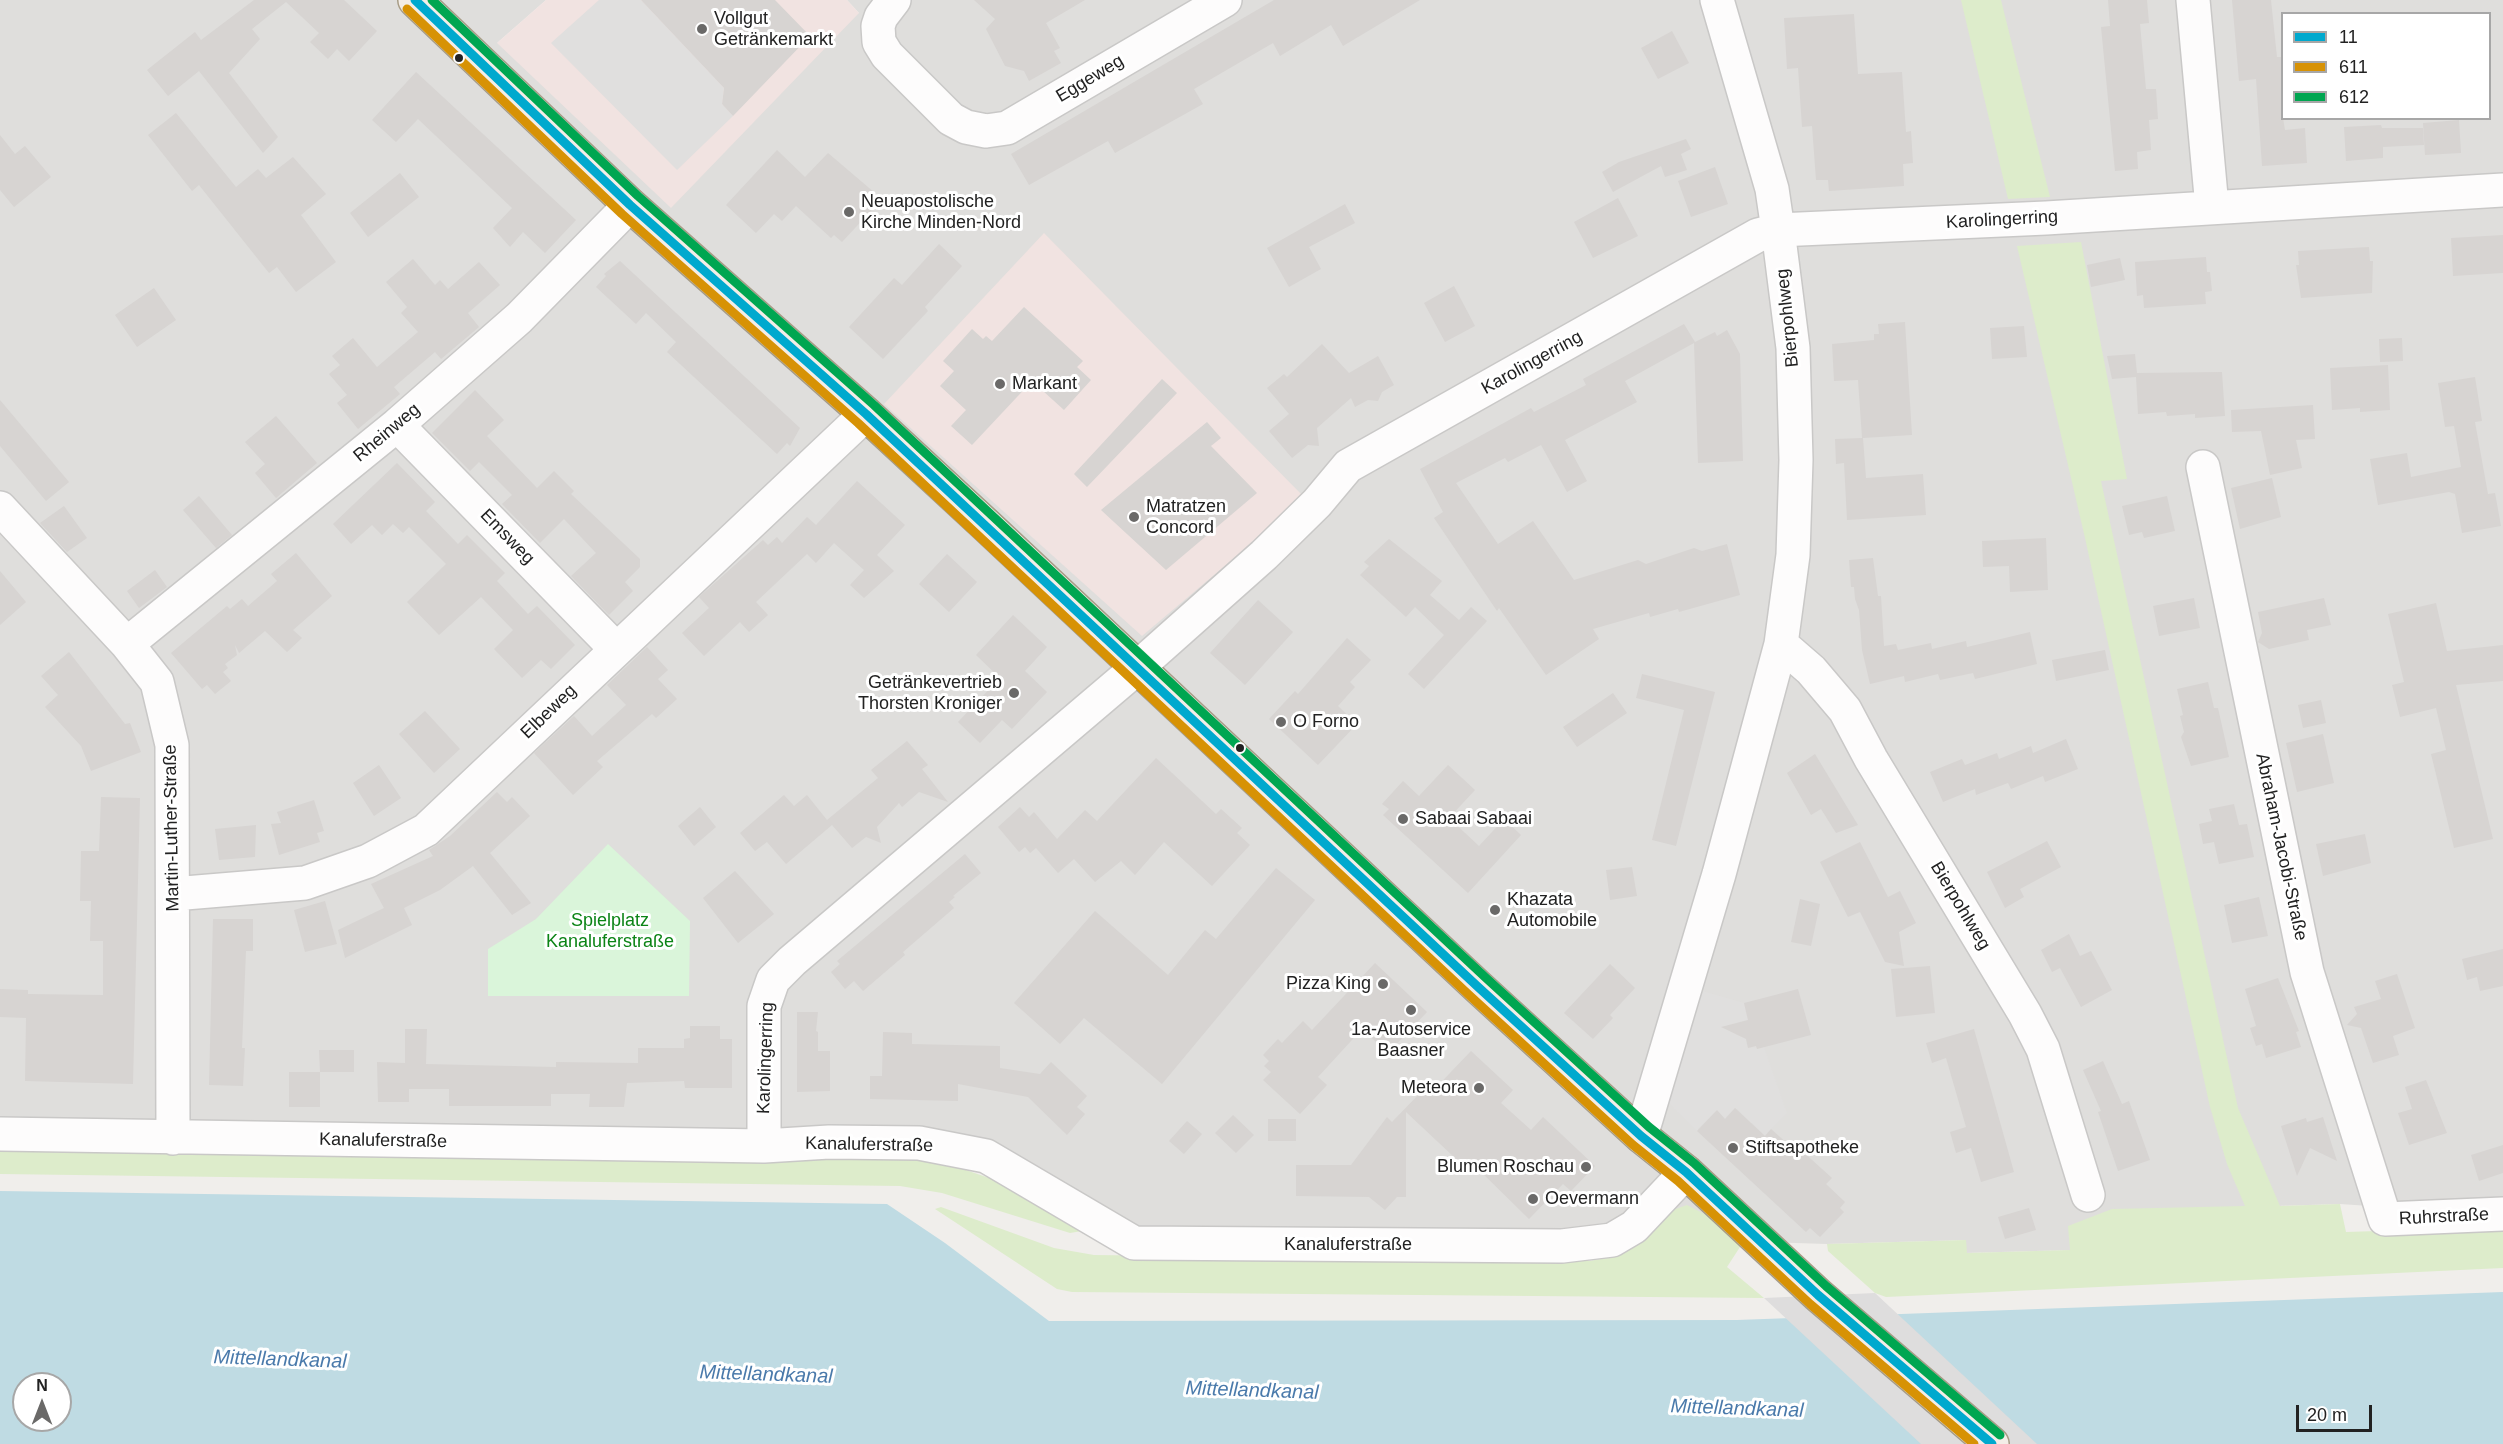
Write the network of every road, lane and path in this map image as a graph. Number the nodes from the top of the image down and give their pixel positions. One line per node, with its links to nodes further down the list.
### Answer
1 (415, 0): 7 (main road)
2 (894, 0): 3 (street, Eggeweg)
3 (1225, 0)
4 (1717, 0): 9 (street, Bierpohlweg)
5 (2193, 0): 8 (street)
6 (2503, 190): 8 (street, Karolingerring)
7 (630, 205): 10 (main road); 11 (street, Rheinweg)
8 (2212, 207): 9 (street, Karolingerring)
9 (1778, 230): 15 (street, Bierpohlweg); 17 (street, Karolingerring)
10 (866, 414): 16 (street, Elbeweg); 17 (main road)
11 (397, 425): 14 (street, Rheinweg); 16 (street, Emsweg)
12 (2203, 467): 26 (street, Abraham-Jacobi-Straße)
13 (0, 508): 14 (street, Martin-Luther-Straße)
14 (128, 644): 18 (street, Martin-Luther-Straße)
15 (1781, 644): 20 (street, Bierpohlweg); 24 (street, Bierpohlweg)
16 (616, 649): 18 (street, Elbeweg)
17 (1138, 667): 20 (main road); 22 (street, Karolingerring)
18 (173, 894): 21 (street, Martin-Luther-Straße)
19 (0, 1134): 21 (street, Kanaluferstraße)
20 (1641, 1136): 23 (main road)
21 (173, 1138): 22 (street, Kanaluferstraße)
22 (764, 1146): 23 (street, Kanaluferstraße)
23 (1686, 1172): 27 (main road)
24 (2088, 1195)
25 (2503, 1214): 26 (street, Ruhrstraße)
26 (2385, 1219)
27 (1818, 1295): 28 (main road); 29 (main road)
28 (1964, 1444)
29 (1992, 1444)

